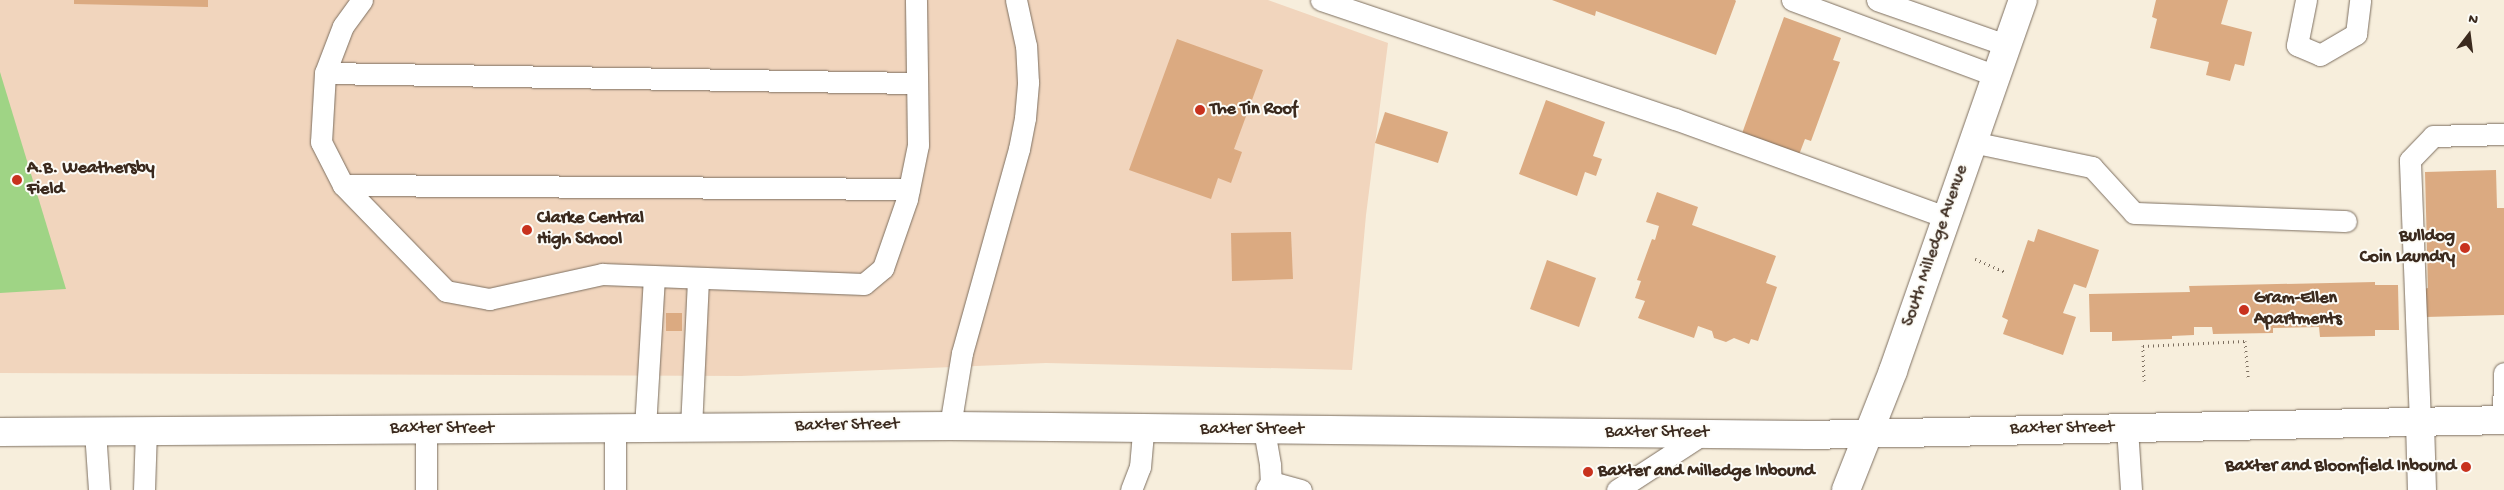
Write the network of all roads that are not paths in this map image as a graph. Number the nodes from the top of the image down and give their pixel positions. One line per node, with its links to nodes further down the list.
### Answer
1 (362, 0): 11 (lane)
2 (916, 0): 13 (lane)
3 (1016, 0): 25 (lane)
4 (1321, 0): 18 (lane)
5 (1792, 0): 12 (lane)
6 (1877, 0): 10 (lane)
7 (2023, 0): 10 (main road, South Milledge Avenue)
8 (2306, 0): 9 (lane)
9 (2360, 0)
10 (2006, 45): 12 (main road, South Milledge Avenue)
11 (325, 74): 13 (lane); 16 (lane)
12 (1996, 76): 15 (main road, South Milledge Avenue)
13 (917, 82): 17 (lane)
14 (2504, 134): 24 (lane)
15 (1972, 142): 18 (main road, South Milledge Avenue); 19 (lane)
16 (343, 185): 17 (lane); 20 (lane)
17 (909, 189): 21 (lane)
18 (1945, 217): 37 (main road, South Milledge Avenue)
19 (2346, 221)
20 (654, 277): 21 (lane); 27 (lane)
21 (698, 278): 28 (lane)
22 (2504, 373): 23 (lane)
23 (2503, 420): 24 (main road, Baxter Street)
24 (2420, 423): 29 (main road, Baxter Street); 48 (main road)
25 (950, 426): 28 (main road, Baxter Street); 31 (main road, Baxter Street)
26 (615, 428): 27 (main road, Baxter Street); 30 (main road, Baxter Street); 42 (lane)
27 (644, 428): 28 (main road, Baxter Street)
28 (691, 428)
29 (2126, 428): 37 (main road, Baxter Street); 47 (lane)
30 (426, 429): 34 (main road, Baxter Street); 41 (lane)
31 (1143, 429): 32 (main road, Baxter Street); 43 (lane)
32 (1264, 430): 36 (main road, Baxter Street); 38 (lane)
33 (95, 431): 34 (main road, Baxter Street); 35 (main road, Baxter Street); 39 (lane)
34 (146, 431): 40 (lane)
35 (0, 432)
36 (1703, 434): 37 (main road, Baxter Street); 45 (lane)
37 (1869, 434): 46 (main road, South Milledge Avenue)
38 (1268, 486): 44 (lane)
39 (99, 490)
40 (144, 490)
41 (426, 490)
42 (615, 490)
43 (1132, 490)
44 (1301, 490)
45 (1617, 490)
46 (1846, 490)
47 (2131, 490)
48 (2422, 490)

